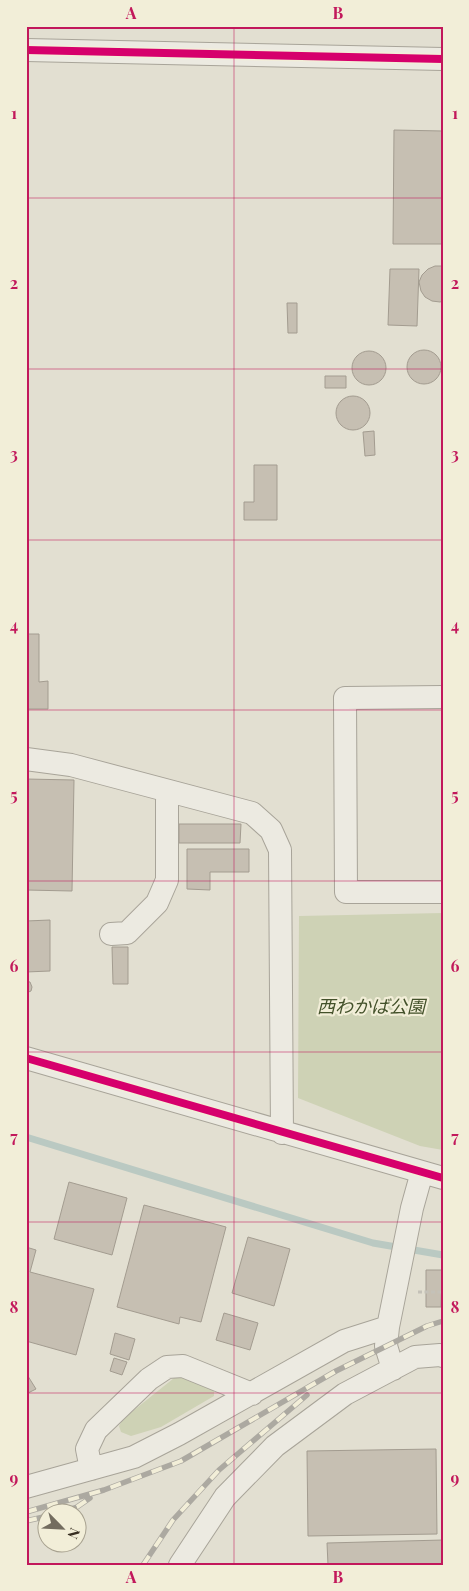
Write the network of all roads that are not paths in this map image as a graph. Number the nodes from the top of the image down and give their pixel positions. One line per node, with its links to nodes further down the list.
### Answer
1 (26, 50): 2 (street)
2 (443, 59)
3 (443, 697): 6 (street)
4 (26, 759): 5 (street)
5 (167, 790): 7 (street); 9 (street)
6 (443, 892)
7 (111, 934)
8 (26, 1058): 9 (street)
9 (282, 1133): 10 (street)
10 (432, 1175): 11 (street)
11 (388, 1327): 13 (street); 14 (street)
12 (443, 1356): 13 (street)
13 (392, 1369): 17 (street)
14 (252, 1394): 15 (street); 15 (street)
15 (91, 1469): 16 (street)
16 (26, 1487)
17 (180, 1565)

